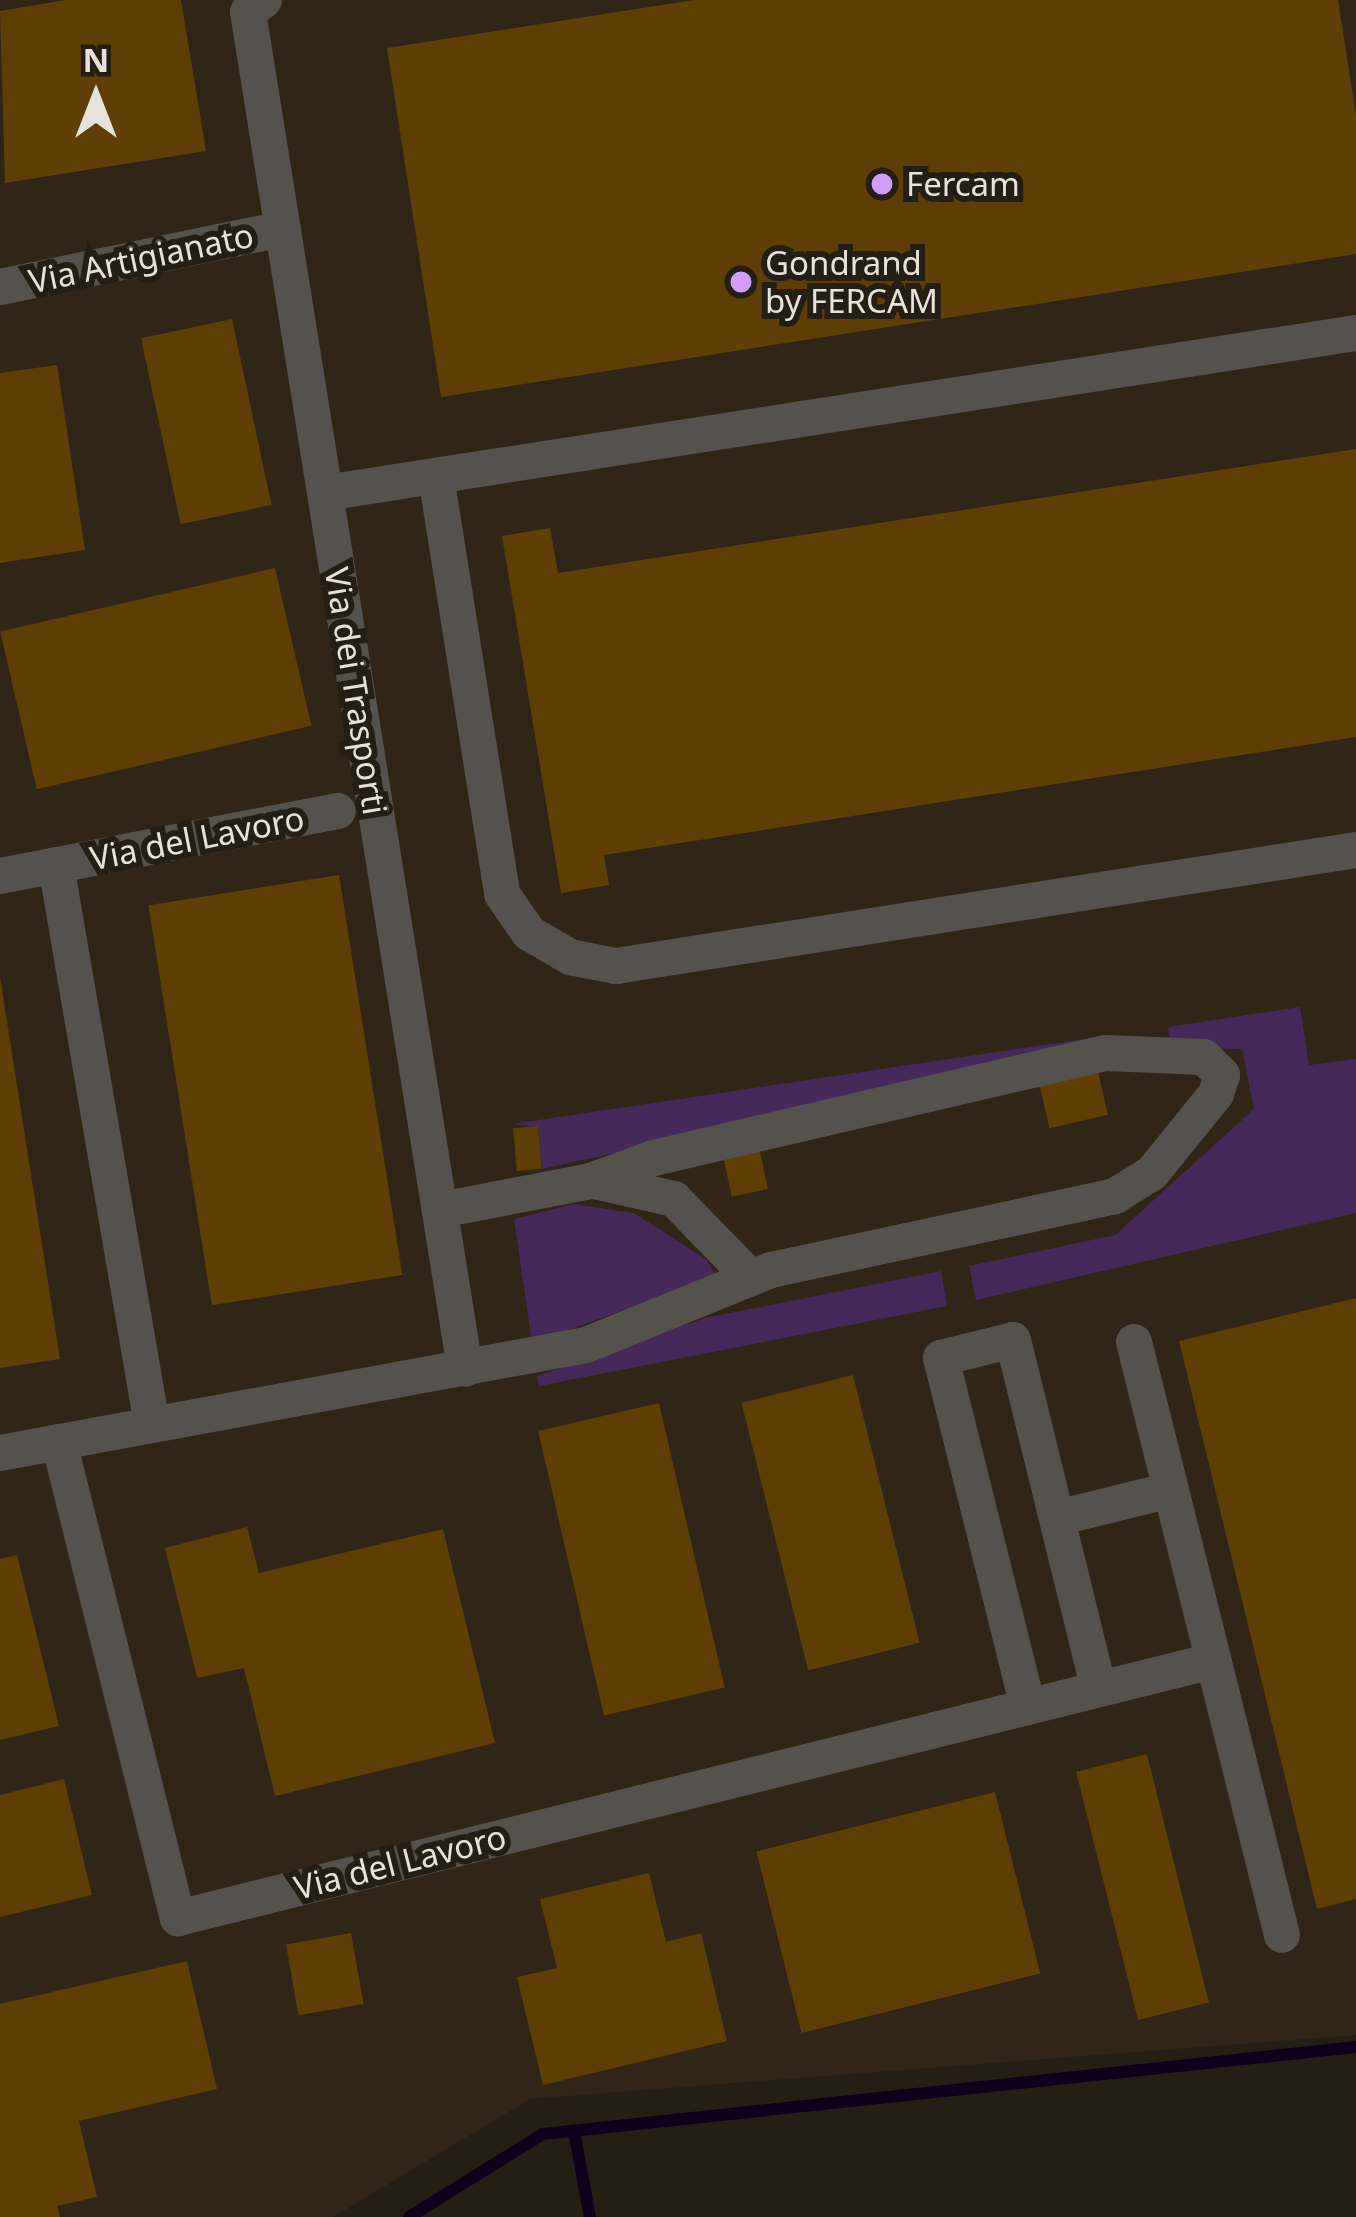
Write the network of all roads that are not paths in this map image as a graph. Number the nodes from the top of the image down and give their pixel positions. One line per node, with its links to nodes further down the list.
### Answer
1 (256, 6): 2 (street, Via dei Trasporti)
2 (283, 229): 3 (street, Via Artigianato); 6 (street, Via dei Trasporti)
3 (0, 286)
4 (1356, 333): 5 (street)
5 (436, 476): 6 (street); 8 (street)
6 (325, 493): 12 (street, Via dei Trasporti)
7 (338, 812): 9 (street, Via del Lavoro)
8 (1356, 850)
9 (56, 865): 10 (street, Via del Lavoro); 16 (street, Via del Lavoro)
10 (0, 876)
11 (591, 1181): 12 (street); 13 (street); 13 (street)
12 (440, 1210): 15 (street, Via dei Trasporti)
13 (750, 1277): 15 (street)
14 (1134, 1342): 19 (street)
15 (465, 1370): 16 (street)
16 (152, 1425): 17 (street)
17 (59, 1442): 18 (street); 23 (street, Via del Lavoro)
18 (0, 1453)
19 (1171, 1490): 20 (street); 21 (street)
20 (1057, 1518): 22 (street); 23 (street)
21 (1213, 1661): 22 (street, Via del Lavoro); 24 (street)
22 (1100, 1689): 23 (street, Via del Lavoro)
23 (1028, 1707)
24 (1282, 1935)

